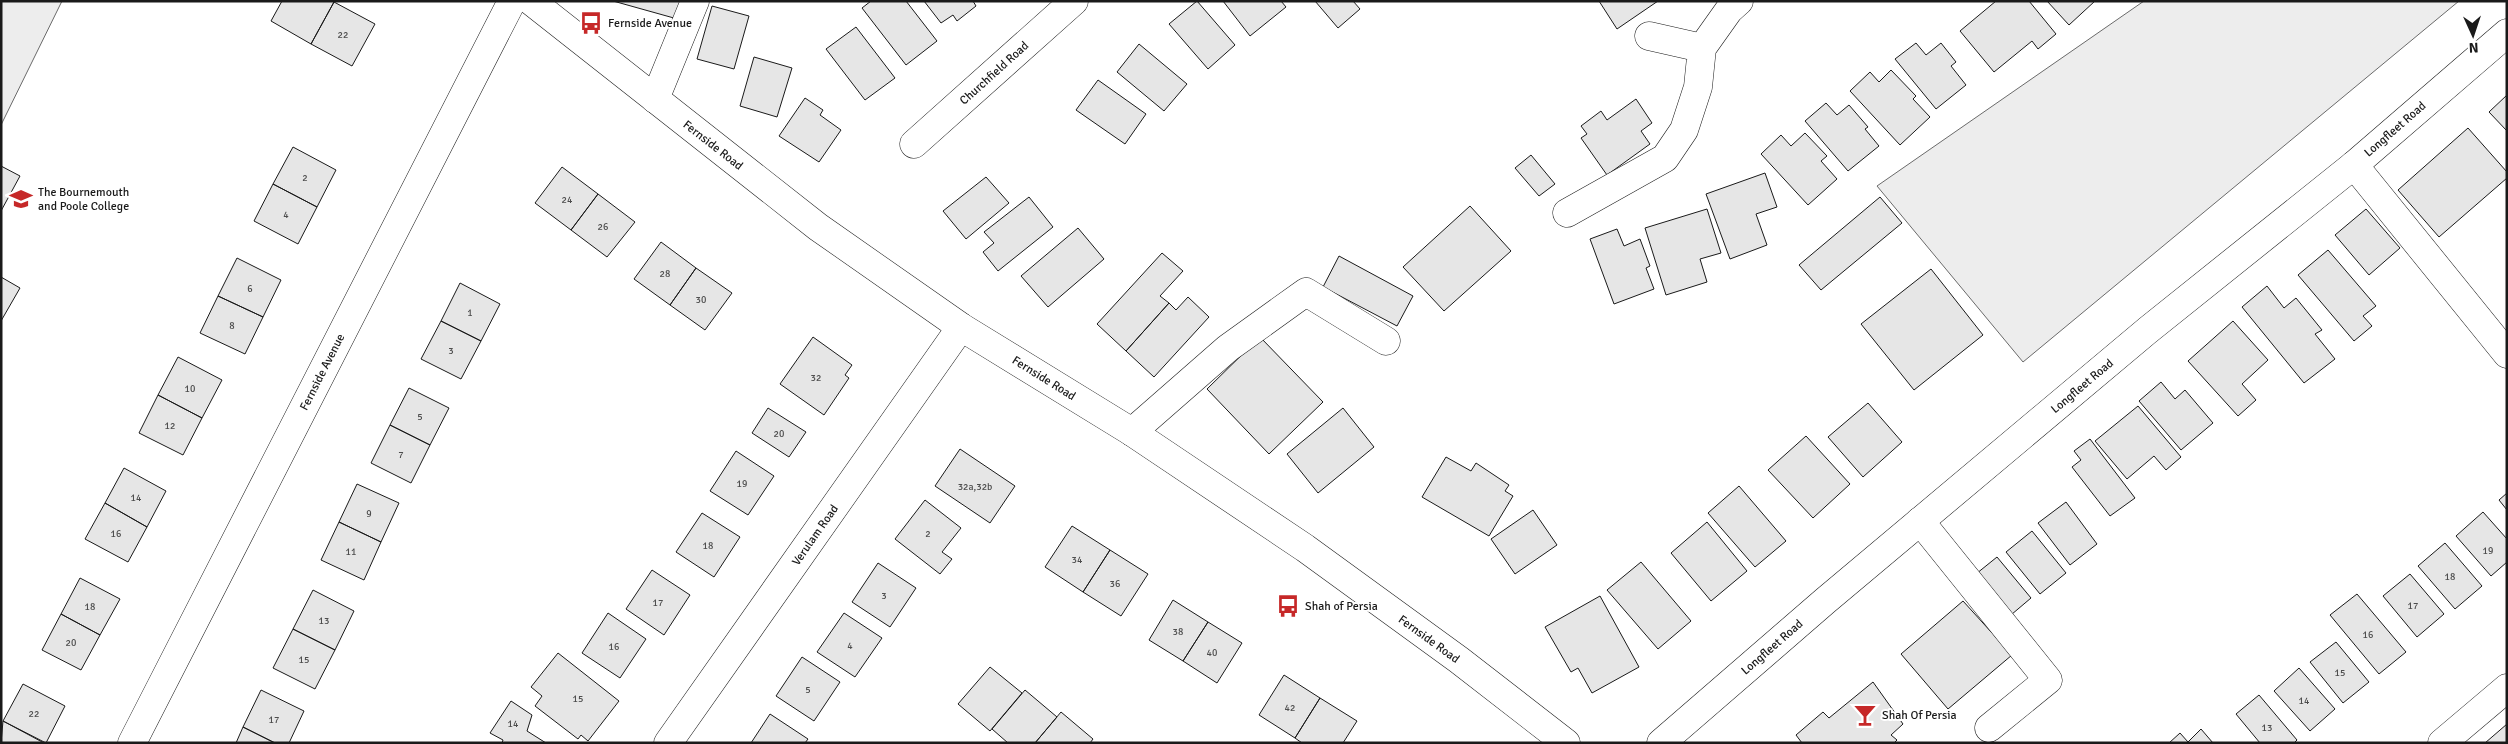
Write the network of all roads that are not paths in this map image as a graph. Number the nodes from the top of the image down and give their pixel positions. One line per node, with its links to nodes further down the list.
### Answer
1 (512, 1): 20 (main road, Fernside Avenue)
2 (531, 1): 9 (main road, Fernside Road)
3 (696, 1): 9 (main road)
4 (1074, 1): 10 (main road, Churchfield Road)
5 (1739, 1): 8 (main road)
6 (2507, 33): 11 (main road, Longfleet Road)
7 (1649, 36): 8 (main road)
8 (1702, 48): 12 (main road)
9 (655, 99): 13 (main road, Fernside Road)
10 (914, 144)
11 (2354, 165): 15 (main road); 17 (main road, Longfleet Road)
12 (1567, 213)
13 (961, 327): 16 (main road, Fernside Road); 21 (main road, Verulam Road)
14 (1386, 341): 16 (main road)
15 (2507, 354)
16 (1132, 432): 22 (main road, Fernside Road)
17 (1920, 521): 19 (main road); 23 (main road, Longfleet Road)
18 (2507, 688): 24 (main road)
19 (1989, 728)
20 (132, 743)
21 (668, 743)
22 (1566, 743)
23 (1661, 743)
24 (2442, 743)

